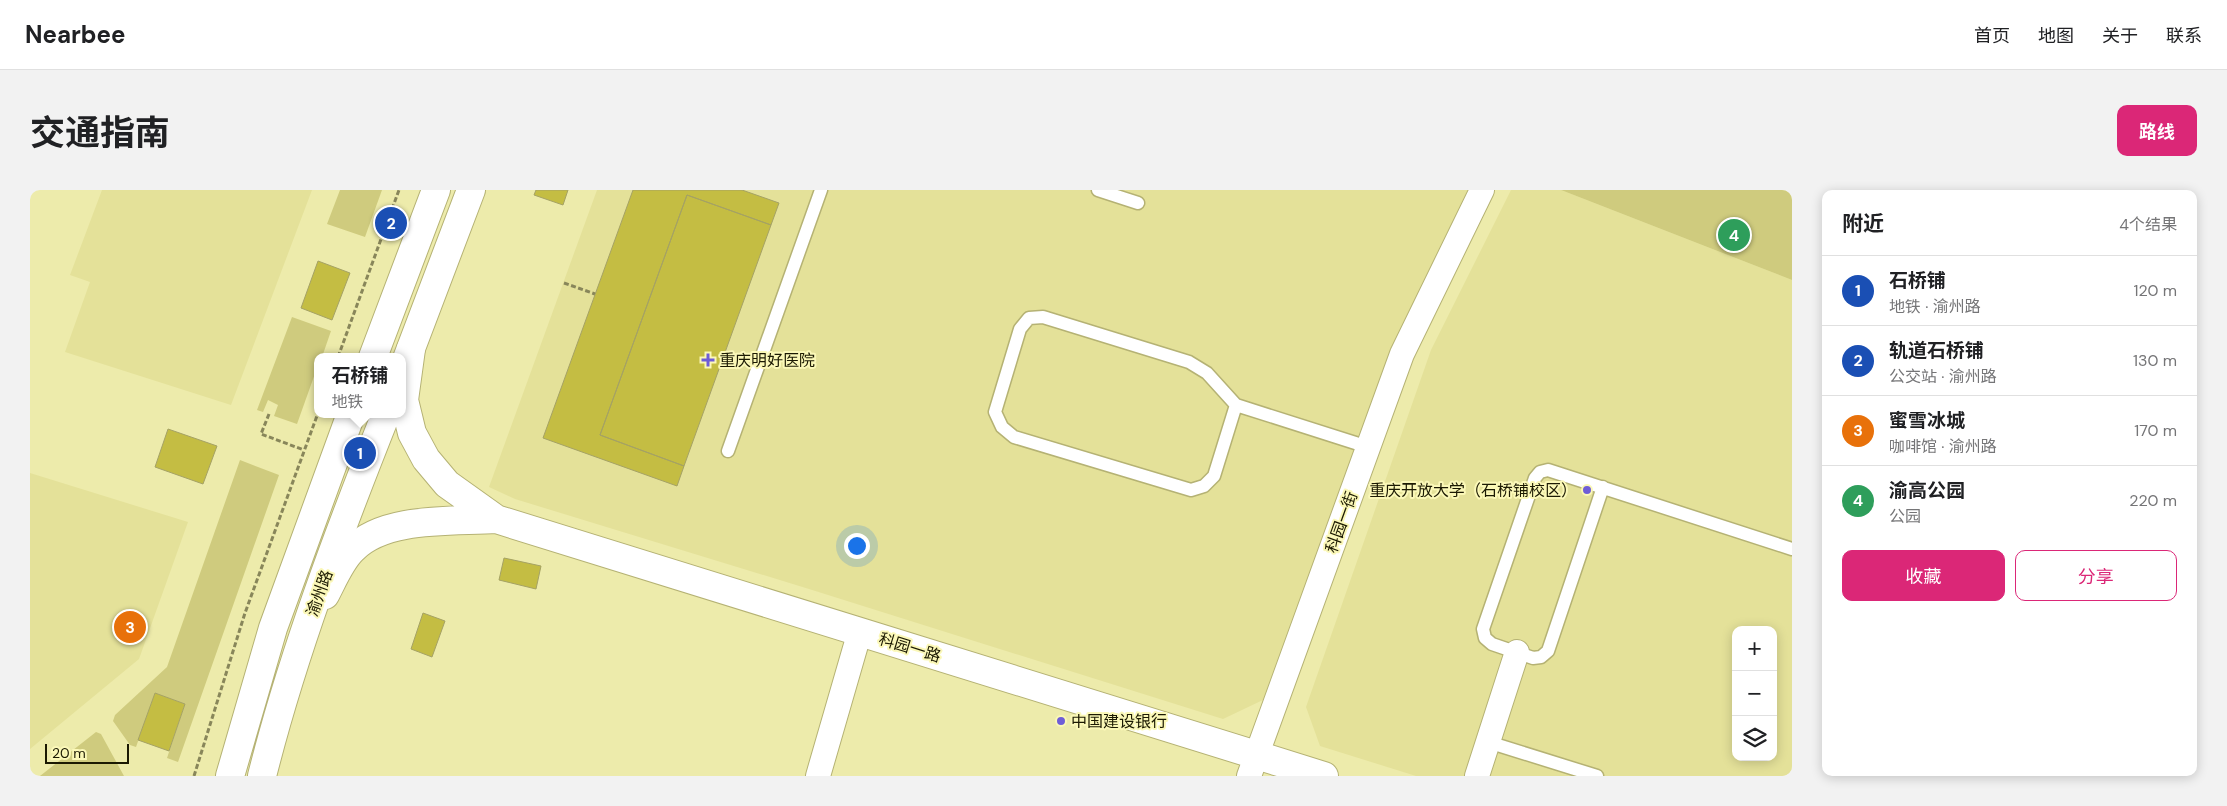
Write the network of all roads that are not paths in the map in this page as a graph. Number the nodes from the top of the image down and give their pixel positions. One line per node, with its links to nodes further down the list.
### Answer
1 (436, 190): 7 (street)
2 (471, 190): 8 (street)
3 (821, 190): 15 (lane)
4 (1098, 190): 6 (lane)
5 (1482, 190): 14 (street, 科园一街)
6 (1138, 203)
7 (375, 353)
8 (407, 360): 9 (street)
9 (406, 373)
10 (1236, 405): 10 (lane); 14 (lane)
11 (406, 408): 17 (street)
12 (350, 418): 24 (street, 渝州路)
13 (385, 418): 20 (street, 渝州路)
14 (1368, 447): 23 (street, 科园一街)
15 (728, 451)
16 (1603, 487): 18 (lane); 21 (lane); 21 (lane)
17 (496, 519): 19 (street, 科园一路); 20 (street)
18 (1792, 549)
19 (860, 631): 23 (street, 科园一路); 26 (street)
20 (304, 635): 25 (street, 渝州路)
21 (1517, 652): 22 (street)
22 (1488, 742): 28 (street); 29 (lane)
23 (1252, 765): 27 (street, 科园一路)
24 (230, 776)
25 (262, 776)
26 (818, 776)
27 (1324, 776)
28 (1477, 776)
29 (1597, 776)

